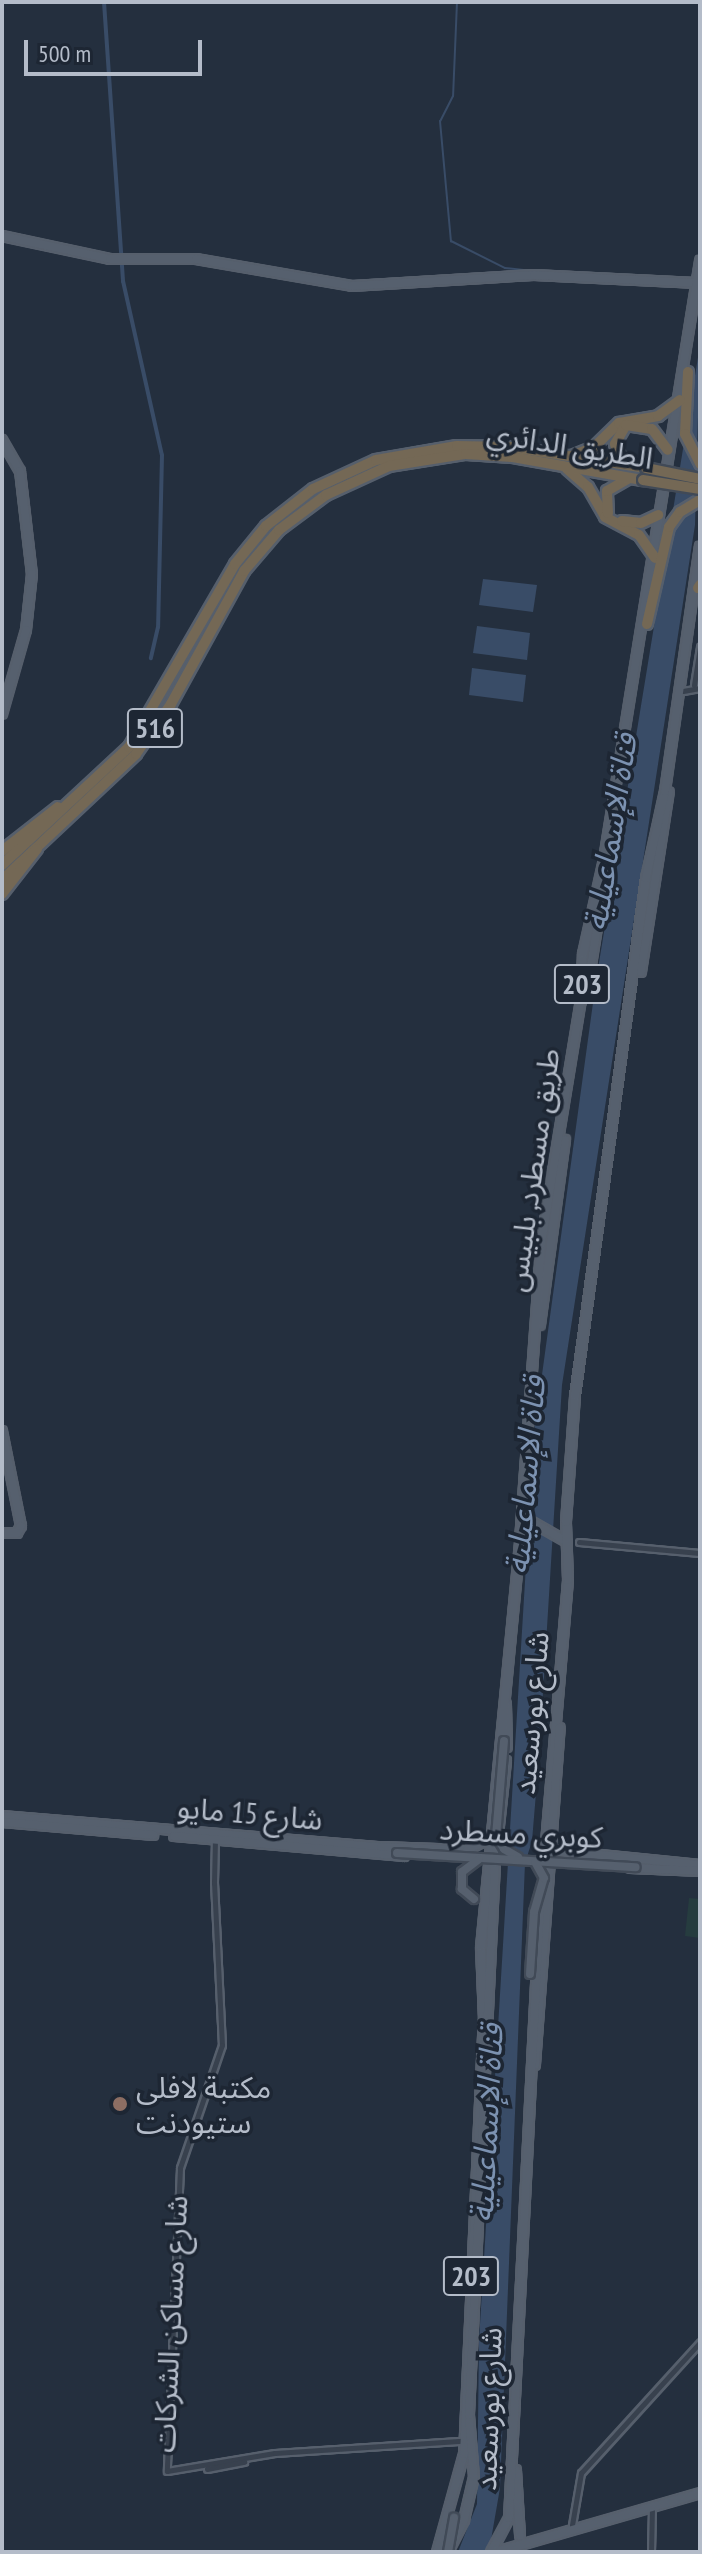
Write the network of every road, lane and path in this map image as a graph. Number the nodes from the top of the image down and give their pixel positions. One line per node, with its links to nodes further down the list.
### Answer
1 (2, 236): 3 (main road)
2 (700, 261): 3 (main road, طريق مسطرد, بلبيس / 203)
3 (698, 287): 4 (main road, طريق مسطرد, بلبيس / 203); 5 (main road, طريق مسطرد, بلبيس / 203)
4 (688, 372): 5 (highway); 21 (main road, طريق مسطرد, بلبيس / 203)
5 (683, 400): 7 (main road); 8 (highway); 9 (highway); 18 (main road, طريق مسطرد, بلبيس / 203)
6 (2, 440): 24 (main road)
7 (668, 450): 10 (highway); 15 (main road)
8 (566, 462): 10 (highway, الطريق الدائري / 516); 12 (highway, الطريق الدائري / 516); 17 (highway, الطريق الدائري / 516); 18 (highway)
9 (700, 464)
10 (646, 468): 11 (highway, الطريق الدائري / 516, bridge)
11 (700, 479)
12 (638, 480): 13 (highway, الطريق الدائري / 516, bridge); 15 (highway)
13 (700, 489)
14 (700, 500): 21 (highway)
15 (658, 515): 18 (main road)
16 (700, 546): 27 (main road, شارع بورسعيد)
17 (250, 553): 25 (highway, الطريق الدائري / 516); 26 (highway, الطريق الدائري / 516)
18 (655, 556): 33 (main road, طريق مسطرد, بلبيس / 203)
19 (700, 575): 20 (main road, شارع بورسعيد)
20 (699, 586): 23 (main road, شارع بورسعيد)
21 (647, 624): 33 (main road, طريق مسطرد, بلبيس / 203)
22 (700, 646): 23 (street)
23 (692, 686): 28 (main road, شارع بورسعيد)
24 (2, 714)
25 (37, 847): 26 (highway, الطريق الدائري / 516); 32 (highway)
26 (7, 861): 29 (highway, الطريق الدائري / 516)
27 (648, 870): 28 (main road); 30 (main road, شارع بورسعيد)
28 (660, 872): 31 (main road, شارع بورسعيد)
29 (2, 880)
30 (645, 887): 31 (main road); 43 (main road, شارع بورسعيد)
31 (657, 889): 49 (main road, شارع بورسعيد)
32 (2, 894)
33 (588, 955): 34 (main road, طريق مسطرد, بلبيس / 203); 35 (main road, طريق مسطرد, بلبيس / 203)
34 (553, 1225): 35 (main road); 36 (main road, طريق مسطرد, بلبيس / 203)
35 (544, 1232): 37 (main road, طريق مسطرد, بلبيس / 203)
36 (551, 1246): 37 (main road); 40 (main road, طريق مسطرد, بلبيس / 203)
37 (541, 1253): 46 (main road, طريق مسطرد, بلبيس / 203)
38 (2, 1431): 41 (main road)
39 (2, 1456): 41 (main road)
40 (527, 1518): 43 (main road); 46 (main road, طريق مسطرد, بلبيس / 203)
41 (18, 1528): 42 (main road)
42 (2, 1531)
43 (564, 1538): 48 (main road, شارع بورسعيد)
44 (579, 1542): 45 (street)
45 (700, 1553)
46 (504, 1712): 47 (main road, 203); 53 (main road); 60 (main road, bridge)
47 (501, 1729): 53 (main road, 203); 55 (main road, 203)
48 (548, 1777): 49 (main road); 50 (main road, شارع بورسعيد)
49 (560, 1779): 51 (main road, شارع بورسعيد)
50 (546, 1795): 51 (main road); 75 (main road, شارع بورسعيد)
51 (559, 1796): 61 (main road, شارع بورسعيد)
52 (2, 1816): 58 (main road, شارع 15 مايو)
53 (502, 1819): 55 (main road); 71 (main road, 203)
54 (2, 1822): 56 (main road, شارع 15 مايو)
55 (491, 1834): 57 (main road); 63 (main road, 203)
56 (215, 1840): 58 (main road, شارع 15 مايو); 78 (street, شارع مساكن الشركات)
57 (477, 1847): 58 (main road, شارع 15 مايو); 63 (main road)
58 (381, 1851): 59 (main road, كوبري مسطرد); 63 (main road, شارع 15 مايو)
59 (398, 1851): 60 (main road, كوبري مسطرد, bridge); 63 (main road, كوبري مسطرد, bridge)
60 (518, 1857): 65 (main road, كوبري مسطرد, bridge)
61 (557, 1857): 62 (main road); 67 (main road); 67 (main road, شارع بورسعيد); 68 (main road)
62 (659, 1861): 65 (main road, كوبري مسطرد); 66 (main road)
63 (485, 1862): 64 (main road, كوبري مسطرد, bridge); 70 (main road, 203); 70 (main road, bridge)
64 (534, 1862): 65 (main road, كوبري مسطرد, bridge); 75 (main road, bridge)
65 (637, 1865): 68 (main road, كوبري مسطرد)
66 (700, 1865)
67 (549, 1867): 83 (main road, شارع بورسعيد)
68 (648, 1869): 69 (main road)
69 (700, 1871)
70 (488, 1889): 72 (main road, 203)
71 (492, 1948): 72 (main road); 73 (main road, 203)
72 (481, 1950): 74 (main road, 203)
73 (492, 1960): 74 (main road); 77 (main road, 203)
74 (481, 1961): 77 (main road, 203)
75 (533, 2003): 83 (main road, شارع بورسعيد)
76 (700, 2342): 82 (street)
77 (466, 2406): 78 (main road, 203); 79 (main road, 203)
78 (463, 2441): 79 (main road, 203)
79 (467, 2456): 85 (main road, 203); 86 (main road, bridge); 86 (main road, 203)
80 (700, 2491): 81 (main road); 82 (main road)
81 (652, 2506): 83 (main road); 87 (street)
82 (572, 2525): 83 (main road)
83 (515, 2534): 84 (main road, شارع بورسعيد); 84 (main road)
84 (495, 2549)
85 (437, 2552)
86 (451, 2552)
87 (651, 2552)

